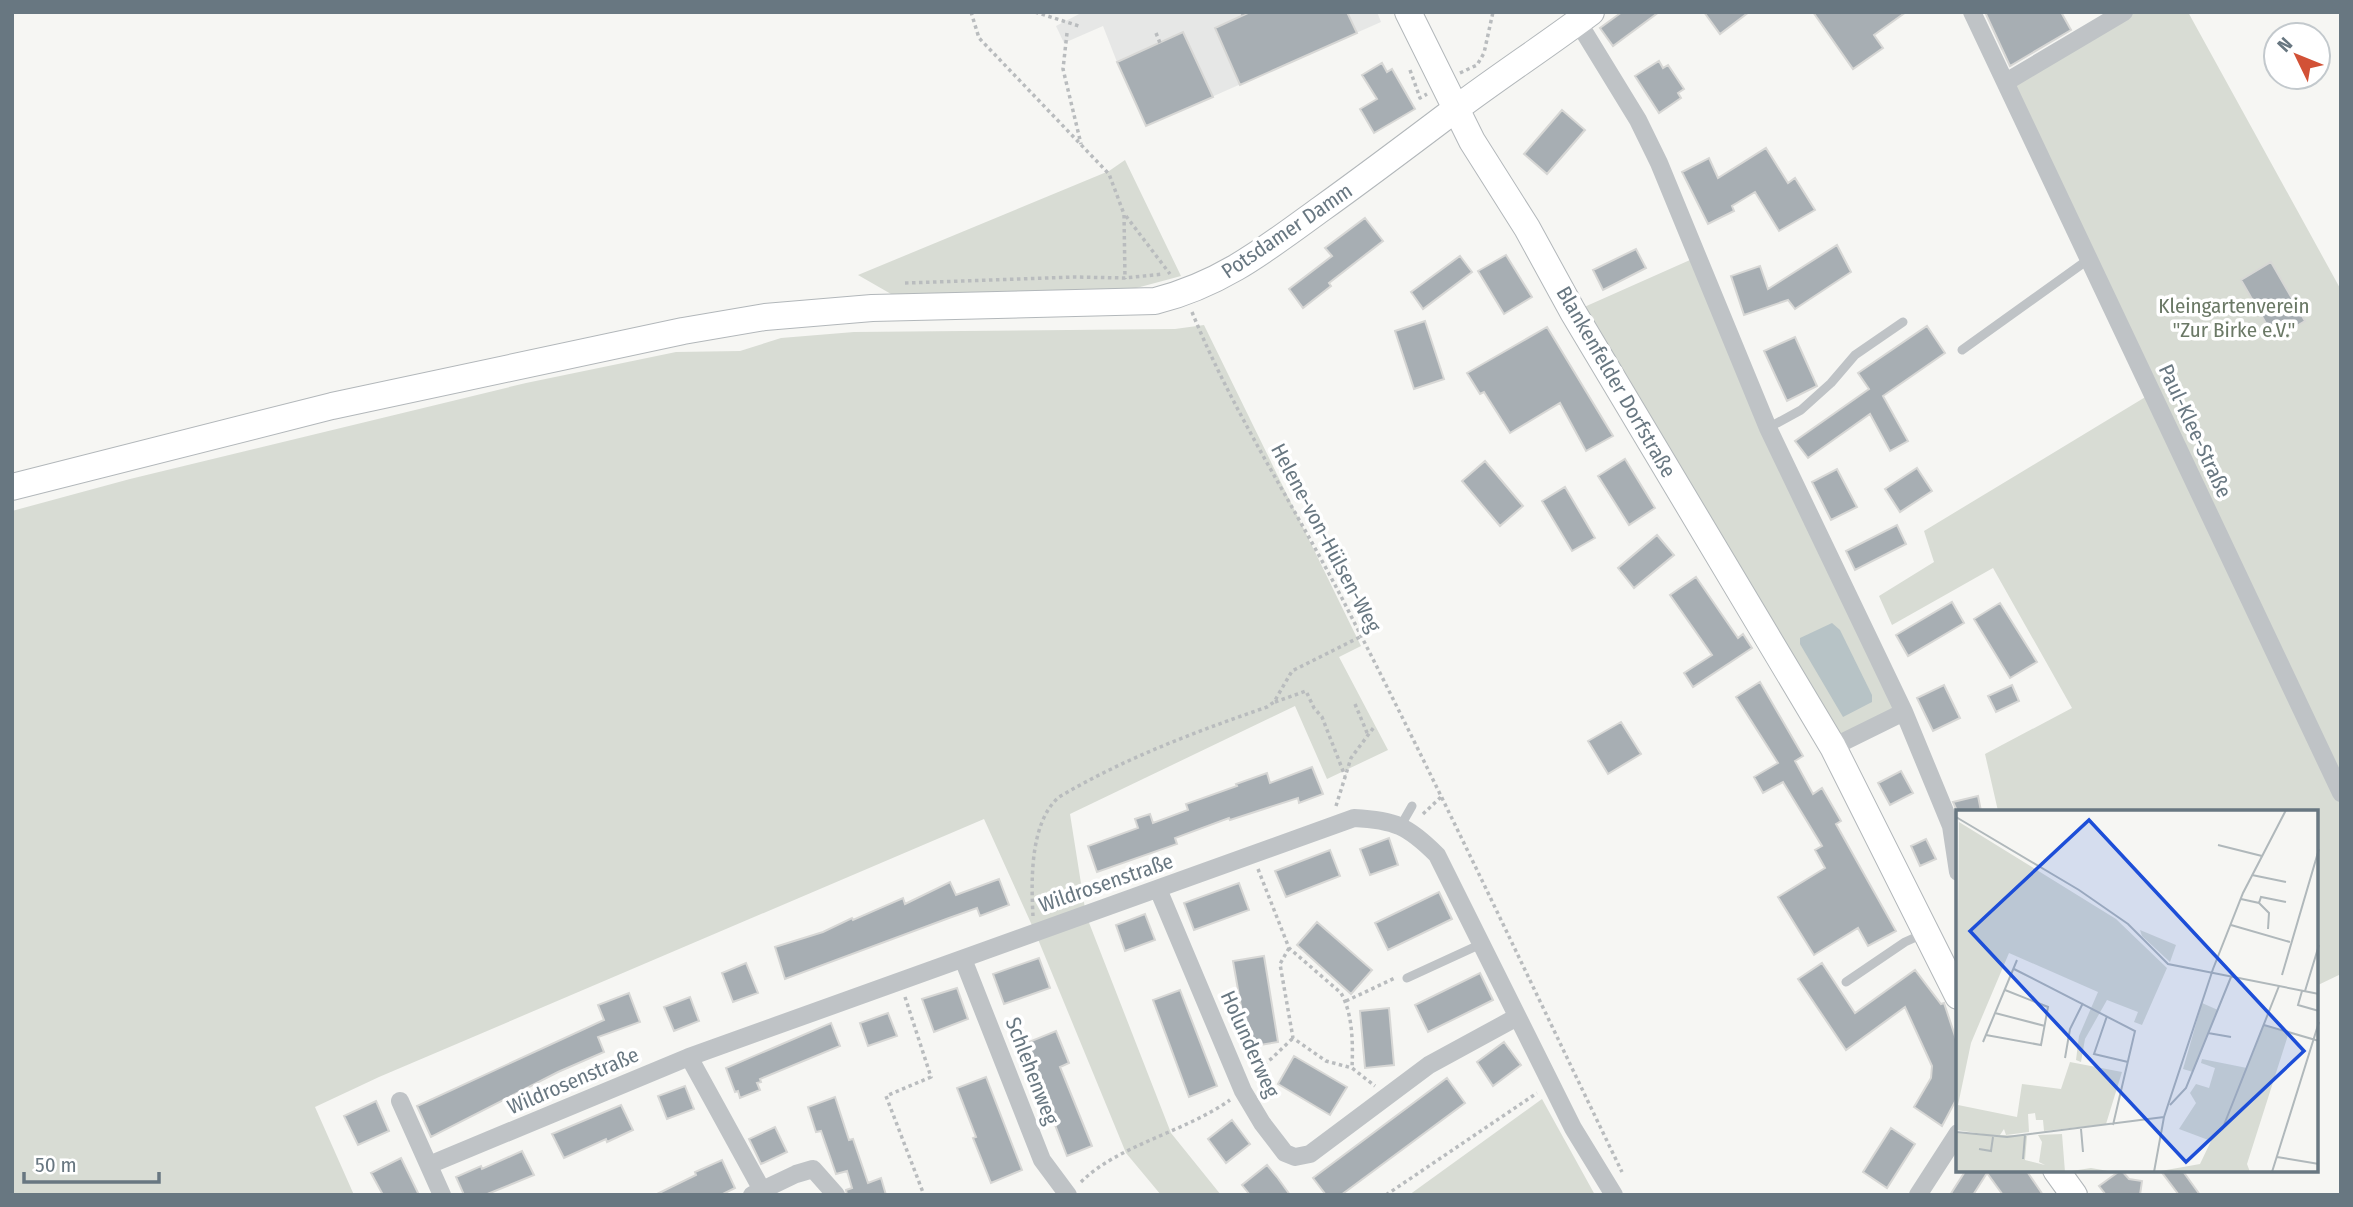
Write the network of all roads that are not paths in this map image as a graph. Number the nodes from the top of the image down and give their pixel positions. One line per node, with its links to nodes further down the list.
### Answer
1 (1408, 12): 6 (main road, Blankenfelder Dorfstraße)
2 (1972, 12): 5 (street, Paul-Klee-Straße)
3 (2124, 12): 5 (street)
4 (1585, 17): 6 (main road, Potsdamer Damm); 10 (street)
5 (2006, 82): 7 (street, Paul-Klee-Straße)
6 (1455, 110): 11 (main road, Potsdamer Damm); 13 (main road, Blankenfelder Dorfstraße)
7 (2089, 259): 9 (lane); 14 (street, Paul-Klee-Straße)
8 (1903, 322): 10 (lane)
9 (1962, 350)
10 (1768, 428): 12 (street)
11 (12, 487)
12 (1903, 712): 13 (street); 17 (street)
13 (1833, 747): 19 (main road, Blankenfelder Dorfstraße)
14 (2341, 793)
15 (1412, 806): 16 (lane)
16 (1400, 827): 18 (street, Wildrosenstraße); 20 (street, Wildrosenstraße)
17 (1956, 859)
18 (1158, 890): 21 (street, Wildrosenstraße); 25 (street, Holunderweg)
19 (1927, 932): 23 (lane); 24 (main road, Blankenfelder Dorfstraße)
20 (1481, 944): 22 (lane); 25 (street, Wildrosenstraße)
21 (963, 959): 26 (street, Wildrosenstraße); 31 (street, Schlehenweg)
22 (1407, 978)
23 (1846, 982)
24 (1956, 992)
25 (1517, 1017): 35 (street, Wildrosenstraße)
26 (689, 1057): 29 (street, Wildrosenstraße); 32 (street)
27 (400, 1101): 29 (street)
28 (1956, 1136): 36 (street)
29 (429, 1166): 33 (street)
30 (2057, 1172): 37 (main road)
31 (1073, 1190)
32 (757, 1192): 34 (street)
33 (442, 1195)
34 (836, 1195)
35 (1614, 1195)
36 (1918, 1195)
37 (2074, 1195)

